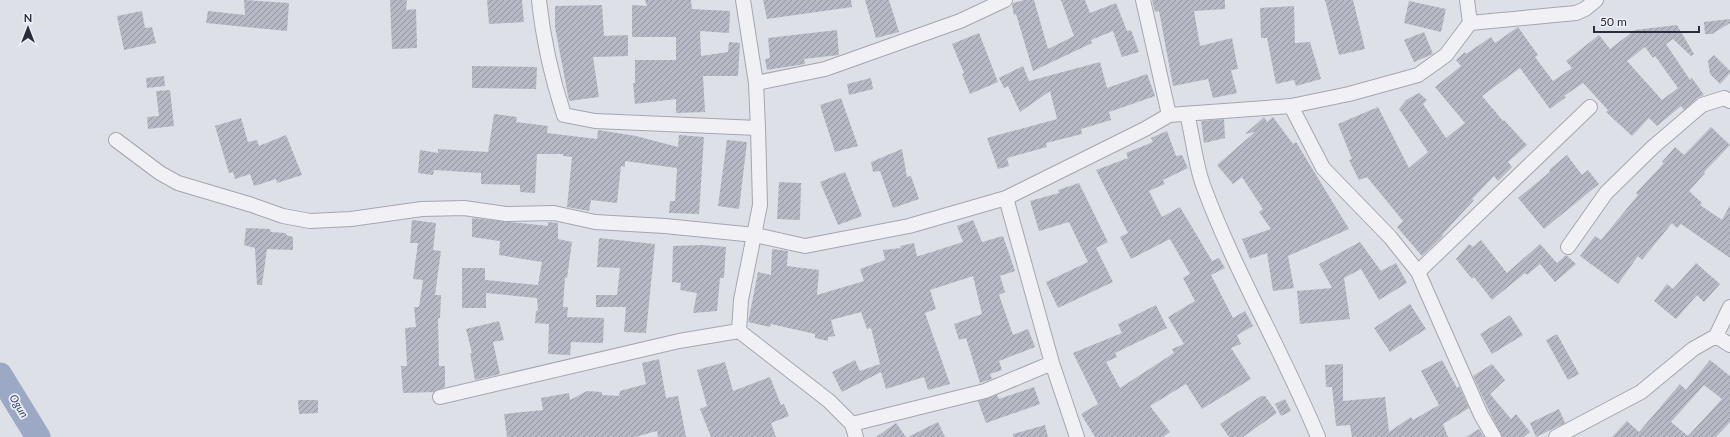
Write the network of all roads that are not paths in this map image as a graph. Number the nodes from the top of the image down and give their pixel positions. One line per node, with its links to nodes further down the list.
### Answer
1 (539, 0): 14 (street)
2 (743, 0): 8 (street)
3 (1005, 0): 8 (street)
4 (1143, 0): 13 (street)
5 (1467, 0): 7 (street)
6 (1596, 0): 7 (street)
7 (1470, 23): 10 (street)
8 (756, 83): 14 (street)
9 (1730, 100): 18 (street)
10 (1292, 106): 12 (street); 19 (street)
11 (1590, 107): 19 (street)
12 (1188, 114): 13 (street); 28 (street)
13 (1169, 115): 16 (street)
14 (758, 128): 17 (street)
15 (116, 140): 17 (street)
16 (1006, 198): 17 (street); 24 (street)
17 (755, 235): 21 (street)
18 (1568, 247)
19 (1418, 272): 29 (street)
20 (1730, 307): 22 (street)
21 (739, 331): 25 (street); 26 (street)
22 (1716, 336): 23 (street); 30 (street)
23 (1730, 345)
24 (1052, 363): 26 (street); 27 (street)
25 (440, 397)
26 (854, 430)
27 (1077, 437)
28 (1318, 437)
29 (1494, 437)
30 (1556, 437)

